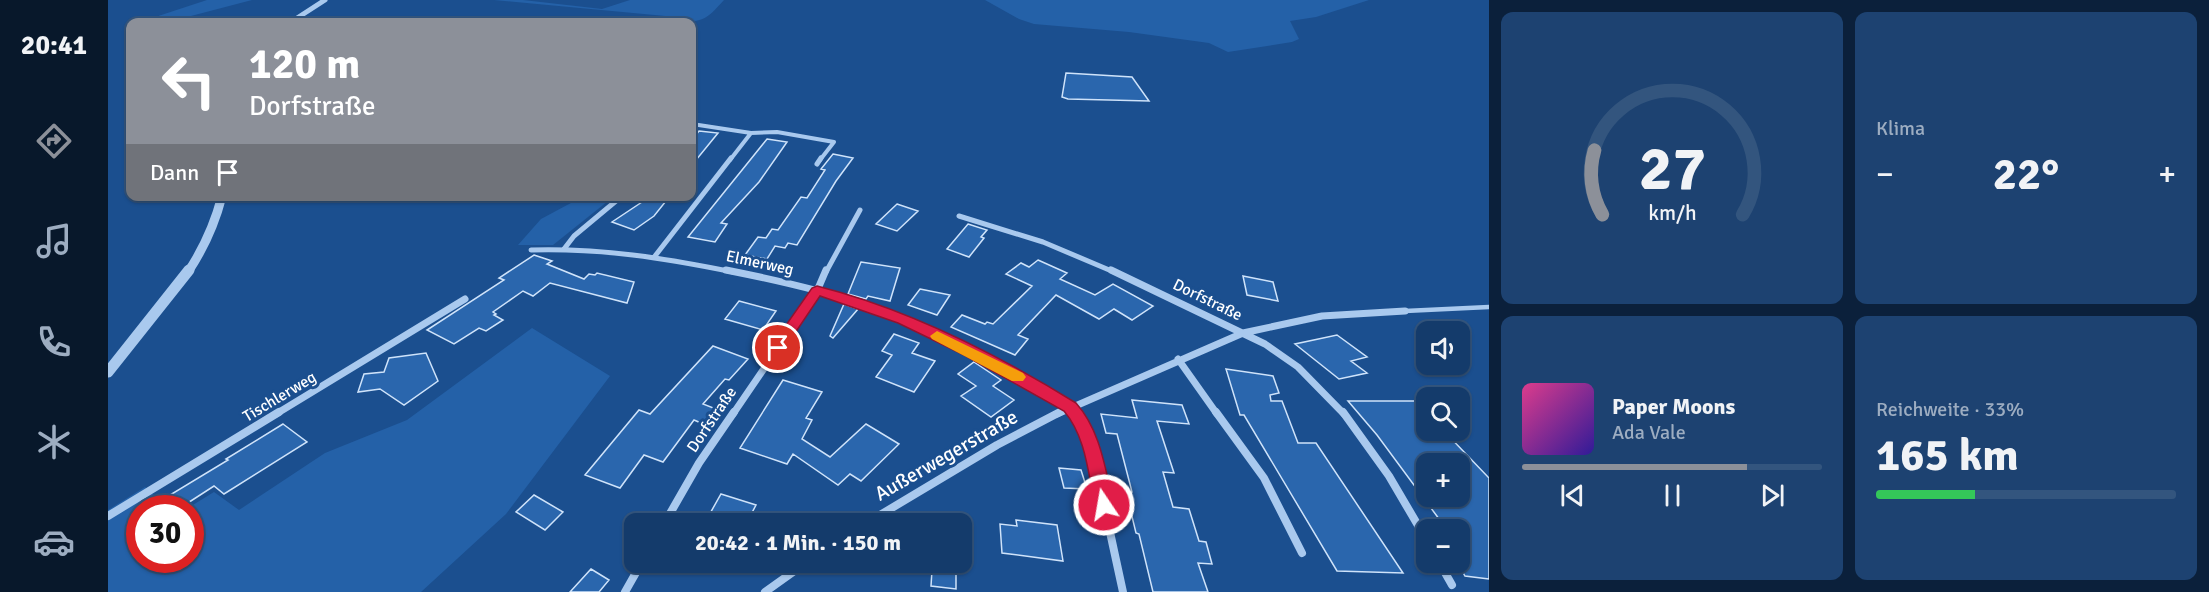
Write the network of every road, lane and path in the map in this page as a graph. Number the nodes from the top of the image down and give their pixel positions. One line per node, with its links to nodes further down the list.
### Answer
1 (325, 0): 2 (street)
2 (297, 18)
3 (696, 124): 4 (street)
4 (750, 134): 5 (street); 12 (street)
5 (817, 164)
6 (221, 201): 19 (street)
7 (616, 201): 10 (street)
8 (860, 210): 13 (street, Dorfstraße)
9 (959, 216): 17 (street, Dorfstraße)
10 (564, 249): 11 (street, Elmerweg); 12 (street, Elmerweg)
11 (531, 250)
12 (655, 256): 13 (street, Elmerweg)
13 (817, 291): 20 (street, Elmerweg); 21 (street, Dorfstraße)
14 (465, 299): 23 (street, Tischlerweg)
15 (1489, 307): 16 (lane)
16 (1405, 311): 17 (street, Außerwegerstraße)
17 (1243, 333): 18 (street, Außerwegerstraße); 24 (street)
18 (1178, 359): 20 (street, Außerwegerstraße); 25 (street)
19 (108, 372)
20 (1070, 407): 22 (street, Außerwegerstraße); 32 (street, Elmerweg)
21 (670, 513)
22 (883, 513)
23 (108, 516)
24 (1416, 522)
25 (1302, 553)
26 (636, 573): 30 (street)
27 (792, 573): 31 (street)
28 (1445, 573): 29 (street)
29 (1452, 585)
30 (625, 592)
31 (765, 592)
32 (1123, 592)

